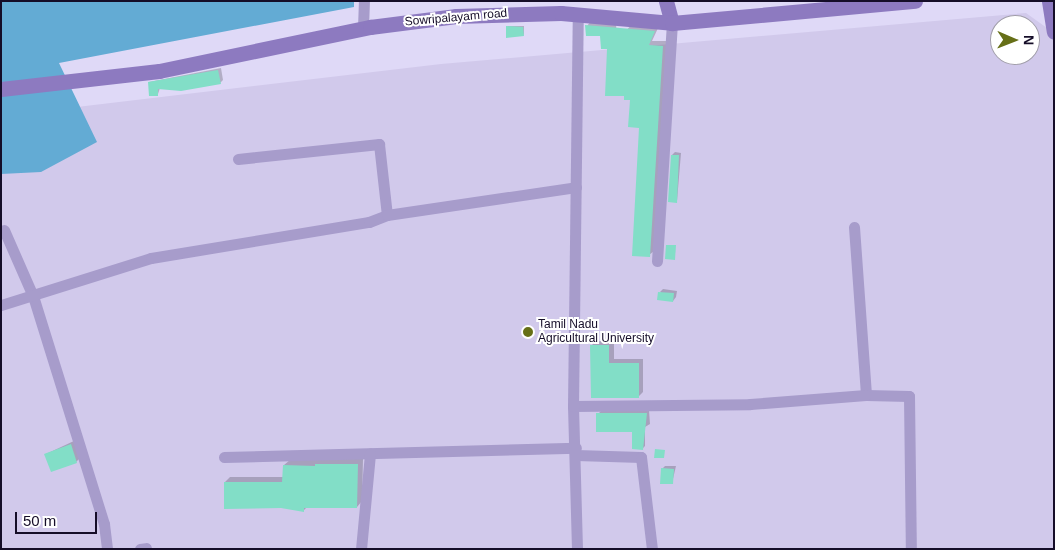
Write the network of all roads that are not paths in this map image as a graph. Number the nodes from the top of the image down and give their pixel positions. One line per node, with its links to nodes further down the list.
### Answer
1 (364, 1): 8 (street)
2 (666, 1): 7 (street)
3 (915, 1): 5 (street, Sowripalayam road)
4 (1049, 1): 9 (street)
5 (807, 6): 7 (street, Sowripalayam road)
6 (578, 14): 7 (street, Sowripalayam road); 8 (street, Sowripalayam road); 12 (street)
7 (672, 23): 16 (street)
8 (364, 28): 10 (street, Sowripalayam road)
9 (1054, 32)
10 (1, 89)
11 (238, 159): 13 (street)
12 (576, 187): 13 (street); 20 (street)
13 (386, 215): 17 (street)
14 (854, 227): 19 (street)
15 (4, 230): 17 (street)
16 (657, 261)
17 (32, 296): 18 (street); 25 (street)
18 (1, 305)
19 (866, 395): 20 (street); 30 (street)
20 (573, 406): 21 (street)
21 (576, 451): 22 (street); 28 (street); 29 (street)
22 (370, 453): 23 (street); 27 (street)
23 (224, 457)
24 (146, 548): 26 (street)
25 (107, 549)
26 (140, 549)
27 (360, 549)
28 (577, 549)
29 (652, 549)
30 (912, 549)

